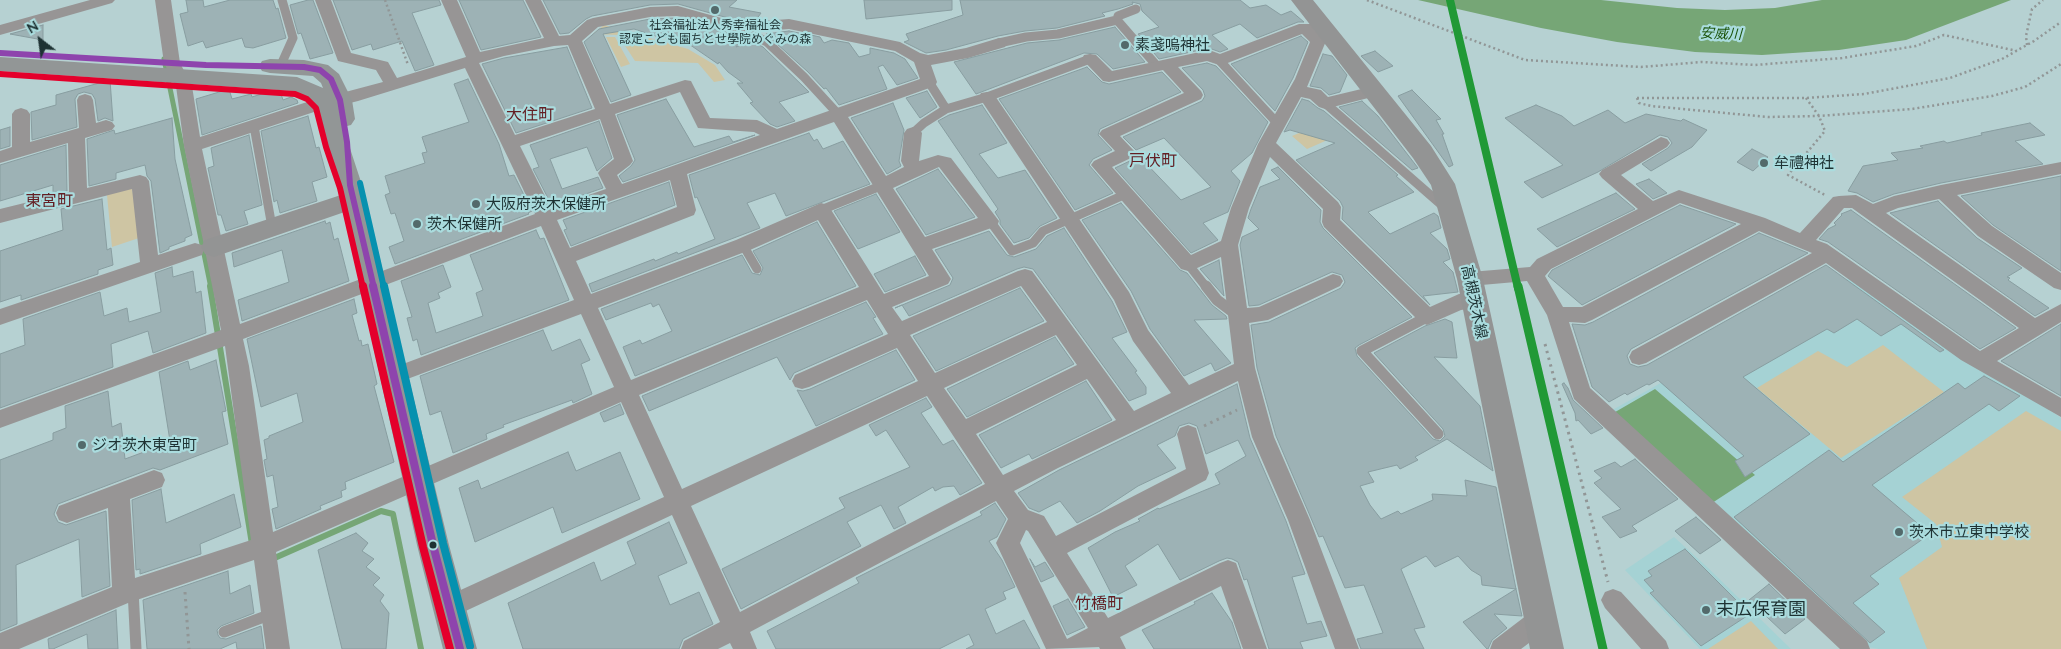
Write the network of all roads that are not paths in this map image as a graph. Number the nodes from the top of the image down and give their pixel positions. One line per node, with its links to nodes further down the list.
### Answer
1 (107, 0): 13 (street)
2 (163, 0): 25 (street)
3 (282, 0): 24 (lane)
4 (323, 0): 27 (street)
5 (449, 0): 20 (street)
6 (533, 0): 15 (street)
7 (613, 0): 10 (street)
8 (1302, 0): 29 (main road, 高槻茨木線)
9 (1136, 9): 11 (lane)
10 (623, 17): 12 (street); 14 (street)
11 (1117, 20): 16 (lane); 23 (lane)
12 (739, 28): 18 (street); 37 (lane)
13 (0, 30)
14 (574, 40): 15 (street); 35 (street)
15 (554, 41): 20 (street)
16 (999, 44): 18 (street)
17 (0, 53): 25 (main road)
18 (921, 59): 26 (street)
19 (1090, 59): 23 (street); 30 (lane)
20 (472, 60): 27 (street); 44 (street)
21 (1220, 60): 23 (street); 28 (street); 38 (lane)
22 (0, 64): 25 (main road)
23 (1162, 65): 57 (street)
24 (280, 66): 25 (main road); 32 (main road)
25 (175, 70): 32 (main road); 47 (street)
26 (929, 82): 34 (lane); 37 (street)
27 (393, 84): 32 (street)
28 (1297, 91): 33 (street); 38 (street)
29 (1374, 92): 33 (street); 62 (main road, 高槻茨木線)
30 (987, 97): 34 (lane); 65 (street)
31 (85, 100): 41 (street)
32 (333, 102): 40 (street); 55 (main road)
33 (1325, 103): 62 (lane)
34 (946, 109): 42 (lane)
35 (605, 111): 43 (street); 44 (street); 56 (street)
36 (21, 114): 48 (street)
37 (838, 114): 43 (street); 53 (street)
38 (1278, 124): 46 (street)
39 (106, 126): 41 (street)
40 (254, 126): 47 (street); 68 (lane)
41 (82, 133): 48 (street); 58 (street)
42 (913, 133): 51 (street)
43 (776, 136): 52 (street)
44 (509, 143): 64 (street)
45 (1661, 143): 60 (street)
46 (1267, 144): 71 (street); 90 (street)
47 (193, 146): 73 (street)
48 (21, 151): 49 (street)
49 (0, 157)
50 (2061, 168): 54 (street)
51 (914, 170): 53 (street); 66 (street)
52 (677, 171): 56 (street); 75 (street)
53 (883, 185): 59 (lane); 72 (street)
54 (1941, 191): 61 (street); 82 (street)
55 (352, 192): 68 (main road); 81 (main road)
56 (617, 192): 64 (street)
57 (1126, 194): 65 (lane); 76 (street)
58 (78, 196): 63 (street); 77 (street)
59 (821, 210): 70 (street); 84 (street)
60 (1652, 210): 67 (street); 79 (street)
61 (1871, 212): 69 (street); 92 (street)
62 (1452, 214): 83 (main road, 高槻茨木線)
63 (0, 216)
64 (546, 217): 75 (street); 81 (street)
65 (1069, 220): 66 (lane); 103 (street)
66 (990, 221): 72 (street)
67 (1758, 223): 69 (street); 87 (street)
68 (272, 227): 73 (main road)
69 (1804, 241): 74 (street)
70 (743, 245): 78 (lane); 85 (street)
71 (1229, 245): 76 (street); 88 (street)
72 (920, 246): 84 (street)
73 (205, 249): 77 (street); 93 (street)
74 (1827, 254): 95 (street); 96 (street)
75 (564, 258): 85 (street)
76 (1188, 264): 88 (lane)
77 (150, 266): 89 (street)
78 (757, 269)
79 (1534, 275): 83 (street); 87 (street)
80 (1333, 281): 88 (street)
81 (373, 283): 93 (street); 99 (main road)
82 (2061, 283)
83 (1473, 290): 90 (street); 123 (main road, 高槻茨木線)
84 (875, 297): 94 (street); 102 (street)
85 (586, 304): 99 (street); 102 (street)
86 (2061, 312): 92 (street)
87 (1557, 314): 139 (street)
88 (1239, 316): 98 (street)
89 (0, 317)
90 (1428, 318): 109 (lane)
91 (1060, 325): 94 (street); 97 (street); 101 (street)
92 (2034, 328): 96 (street)
93 (232, 334): 105 (street); 118 (street)
94 (898, 335): 100 (street); 101 (street)
95 (1639, 357)
96 (1980, 361): 104 (street)
97 (1090, 368): 106 (street); 107 (street)
98 (1245, 368): 103 (street); 135 (street)
99 (394, 376): 110 (main road)
100 (802, 381)
101 (931, 385): 107 (street); 114 (street)
102 (626, 390): 110 (street); 114 (street)
103 (1185, 396): 106 (street)
104 (2061, 408)
105 (0, 419)
106 (1130, 423): 112 (street)
107 (962, 431): 112 (street)
108 (1188, 434): 117 (street)
109 (1438, 434)
110 (418, 478): 118 (street); 121 (main road)
111 (154, 480): 113 (street)
112 (1000, 488): 116 (street); 125 (street)
113 (118, 494): 115 (street); 119 (street)
114 (678, 503): 121 (street); 125 (street)
115 (67, 513)
116 (1020, 518): 117 (street); 132 (street)
117 (1053, 549): 126 (street)
118 (261, 553): 119 (street); 122 (street)
119 (129, 592): 127 (street); 128 (lane)
120 (1613, 600): 138 (street)
121 (449, 607): 130 (main road)
122 (265, 616): 124 (lane); 129 (street)
123 (1540, 620): 136 (street); 137 (main road, 高槻茨木線)
124 (224, 632)
125 (741, 638): 131 (street)
126 (1109, 641): 133 (street); 134 (street)
127 (0, 645)
128 (136, 649)
129 (278, 649)
130 (460, 649)
131 (694, 649)
132 (1059, 649)
133 (1071, 649)
134 (1256, 649)
135 (1347, 649)
136 (1502, 649)
137 (1546, 649)
138 (1657, 649)
139 (1858, 649)

